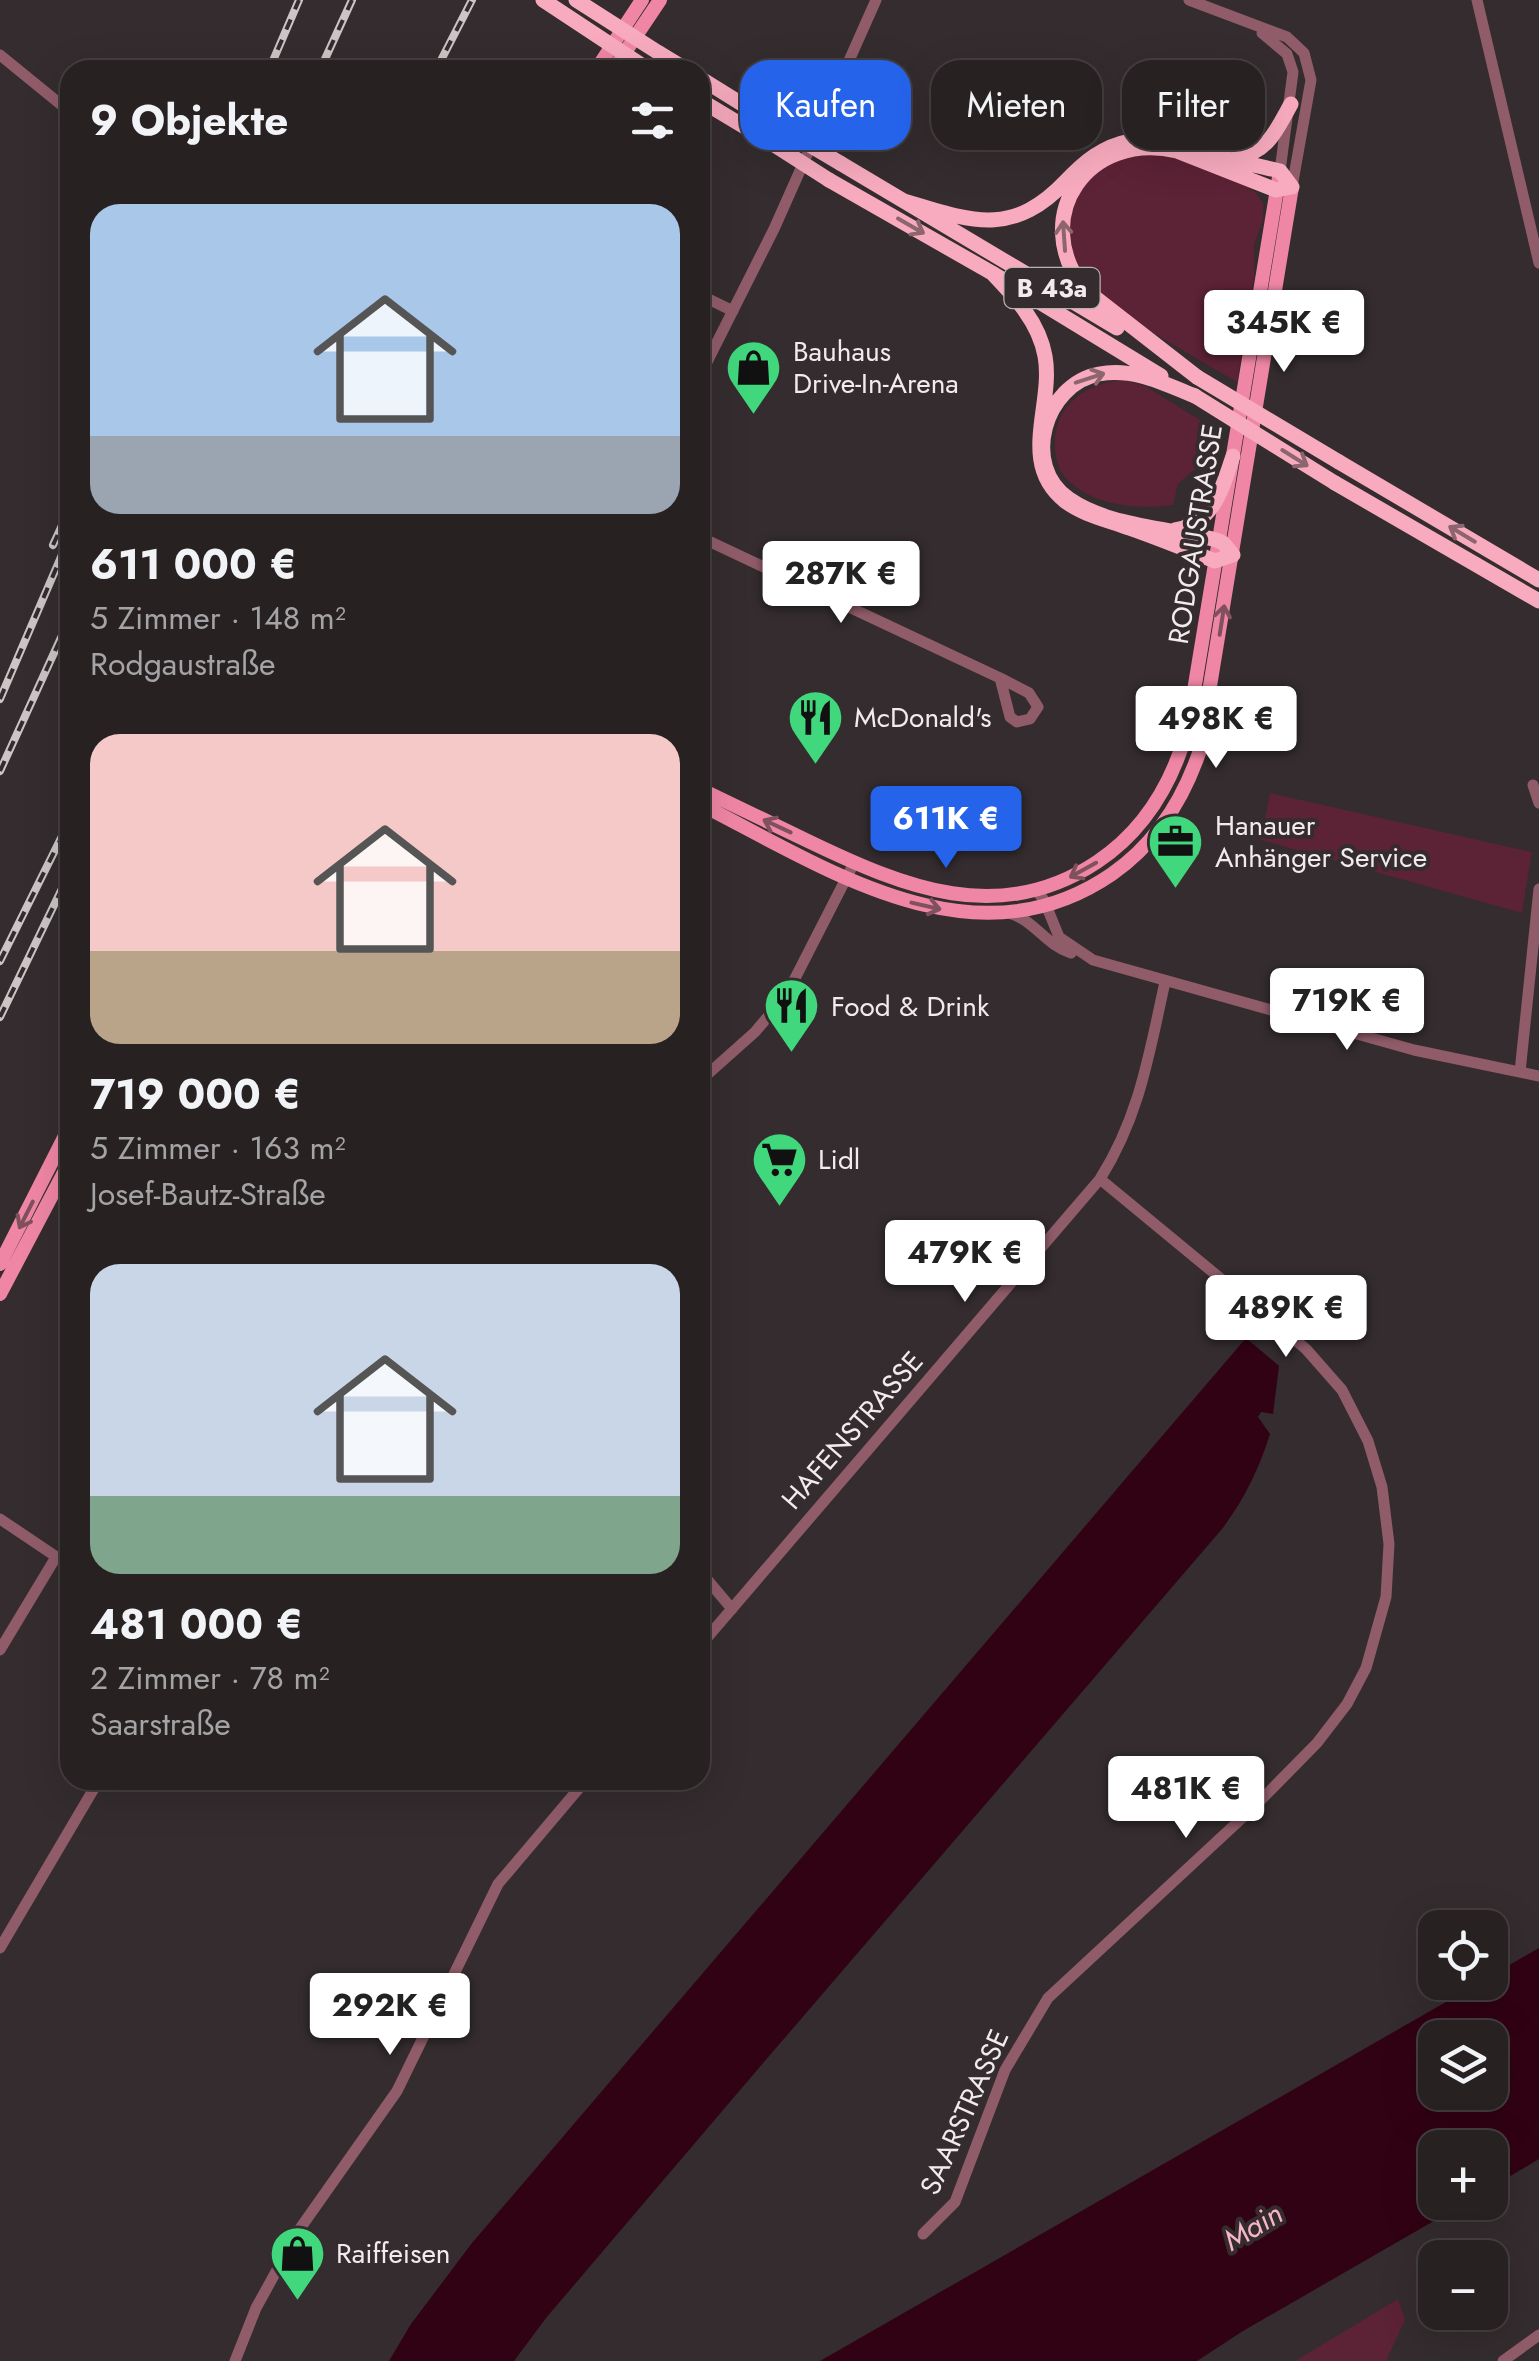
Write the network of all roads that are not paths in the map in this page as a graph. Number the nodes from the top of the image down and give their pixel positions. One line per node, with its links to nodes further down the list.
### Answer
1 (543, 0): 12 (highway, bridge)
2 (576, 0): 13 (highway, bridge)
3 (642, 0): 10 (main road)
4 (660, 0): 11 (main road)
5 (876, 0): 25 (street)
6 (1189, 0): 8 (street, RODGAUSTRASSE)
7 (1476, 0): 22 (street)
8 (1245, 24): 16 (street, RODGAUSTRASSE); 20 (street, RODGAUSTRASSE)
9 (0, 55): 15 (street)
10 (603, 60)
11 (621, 60)
12 (634, 60)
13 (671, 60)
14 (710, 84): 21 (highway, B 43a, bridge)
15 (60, 96)
16 (1291, 104): 18 (highway); 19 (street, RODGAUSTRASSE)
17 (710, 106): 23 (highway, B 43a, one-way to 23, bridge)
18 (1220, 157): 19 (highway); 21 (highway)
19 (1280, 171): 20 (highway)
20 (1284, 189): 27 (highway, one-way to 20); 29 (main road, RODGAUSTRASSE); 33 (main road, RODGAUSTRASSE)
21 (904, 201): 27 (highway, B 43a)
22 (1539, 264)
23 (992, 272): 28 (highway, B 43a); 34 (highway)
24 (710, 300): 25 (street)
25 (733, 311): 26 (street)
26 (710, 356)
27 (1197, 377): 35 (highway, B 43a, one-way to 27, bridge)
28 (1195, 396): 30 (highway, one-way to 28); 36 (highway, B 43a, one-way to 36, bridge)
29 (1233, 456): 30 (highway); 32 (main road, RODGAUSTRASSE)
30 (1168, 530): 32 (highway)
31 (710, 541): 37 (street)
32 (1220, 541): 33 (highway); 34 (main road, RODGAUSTRASSE)
33 (1232, 555): 34 (highway); 46 (main road, RODGAUSTRASSE, one-way to 33)
34 (1216, 561): 45 (main road, RODGAUSTRASSE, one-way to 45)
35 (1539, 580)
36 (1539, 601)
37 (1000, 678)
38 (1533, 785): 40 (street)
39 (710, 794): 42 (main road, RODGAUSTRASSE, one-way to 39)
40 (1539, 803)
41 (710, 809): 43 (main road, RODGAUSTRASSE)
42 (854, 863): 43 (street); 45 (main road, RODGAUSTRASSE)
43 (847, 878): 48 (main road, RODGAUSTRASSE, one-way to 48); 52 (street)
44 (1539, 889): 53 (street)
45 (1036, 890): 46 (street); 47 (street)
46 (1046, 905): 47 (main road, RODGAUSTRASSE); 50 (street)
47 (1030, 909): 48 (main road, RODGAUSTRASSE); 49 (street)
48 (1008, 913): 49 (street)
49 (1034, 926): 50 (street)
50 (1089, 958): 51 (street)
51 (1165, 982): 53 (street); 56 (street, HAFENSTRASSE)
52 (710, 1072)
53 (1520, 1072): 54 (street)
54 (1539, 1076)
55 (60, 1146): 58 (main road, one-way to 58)
56 (1100, 1179): 64 (street, HAFENSTRASSE); 70 (street, SAARSTRASSE)
57 (60, 1180): 59 (main road)
58 (0, 1264)
59 (0, 1294)
60 (0, 1518): 61 (street)
61 (56, 1557): 62 (street); 66 (street)
62 (60, 1560)
63 (710, 1582): 64 (street)
64 (732, 1609): 65 (street, HAFENSTRASSE)
65 (710, 1634)
66 (0, 1650)
67 (93, 1790): 69 (street)
68 (578, 1790): 73 (street)
69 (0, 1948)
70 (923, 2234)
71 (1534, 2338): 72 (street); 74 (street)
72 (1539, 2354)
73 (234, 2361)
74 (1503, 2361)

